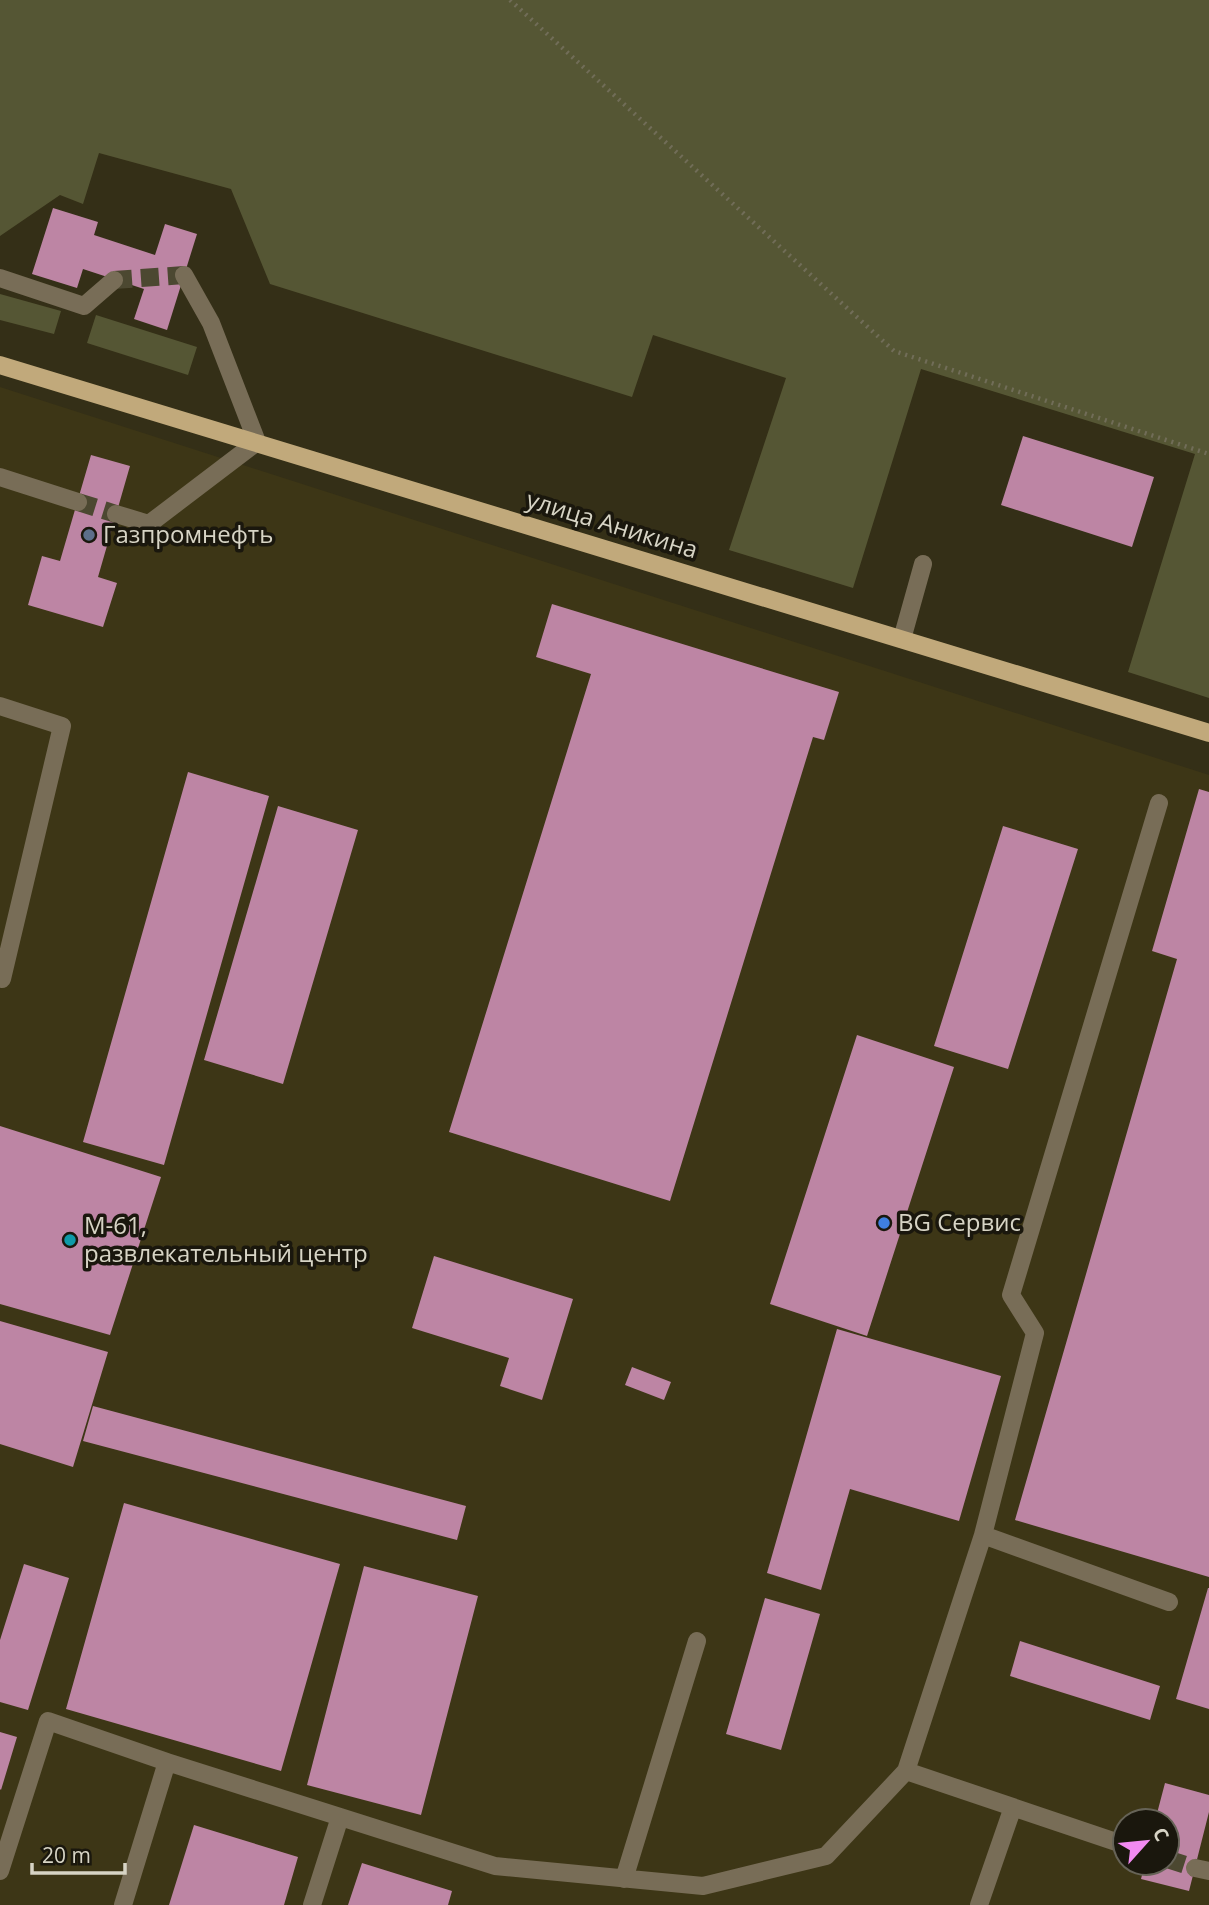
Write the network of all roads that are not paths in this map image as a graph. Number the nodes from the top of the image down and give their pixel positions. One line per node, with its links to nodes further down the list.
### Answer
1 (184, 275): 5 (lane)
2 (0, 278): 3 (lane)
3 (114, 279)
4 (0, 365): 5 (main road, улица Аникина)
5 (257, 442): 8 (lane); 10 (main road, улица Аникина)
6 (0, 477): 7 (lane)
7 (78, 502)
8 (116, 514)
9 (923, 564): 10 (lane)
10 (902, 639): 12 (main road, улица Аникина)
11 (0, 706): 14 (lane)
12 (1209, 733)
13 (1159, 803): 15 (lane)
14 (2, 979)
15 (983, 1535): 16 (lane); 19 (lane)
16 (1169, 1602)
17 (697, 1641): 24 (lane)
18 (167, 1762): 21 (lane); 23 (lane); 25 (lane)
19 (906, 1771): 20 (lane); 24 (lane)
20 (1013, 1807): 22 (lane); 27 (lane)
21 (340, 1817): 24 (lane); 26 (lane)
22 (1111, 1840)
23 (0, 1871)
24 (624, 1879)
25 (123, 1905)
26 (312, 1905)
27 (979, 1905)

